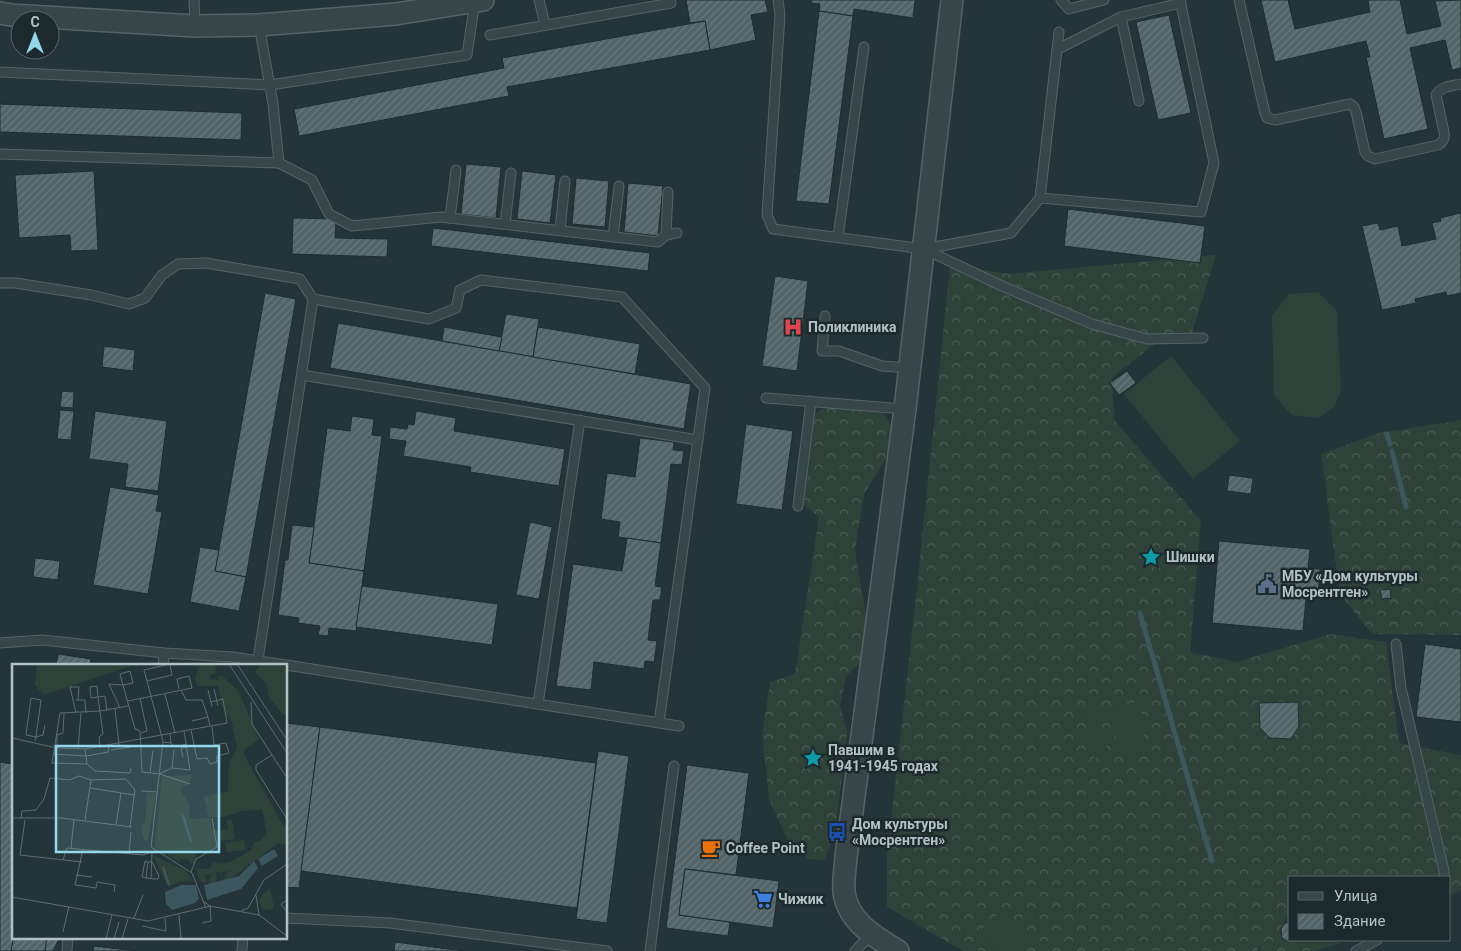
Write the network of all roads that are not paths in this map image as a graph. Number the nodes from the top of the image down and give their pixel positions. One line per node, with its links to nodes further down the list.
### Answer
1 (194, 0): 15 (lane)
2 (539, 0): 13 (lane)
3 (778, 0): 38 (lane)
4 (952, 0): 39 (street)
5 (1061, 0): 6 (lane)
6 (1104, 0)
7 (1239, 0): 21 (lane)
8 (479, 1): 14 (street); 22 (lane)
9 (1180, 2): 12 (lane); 31 (lane)
10 (671, 3): 13 (lane)
11 (8, 12): 15 (street)
12 (1121, 16): 19 (lane); 23 (lane)
13 (545, 24): 17 (lane)
14 (260, 25): 15 (street); 22 (lane)
15 (195, 26)
16 (1059, 32): 19 (lane)
17 (490, 35)
18 (864, 47): 38 (lane)
19 (1058, 49): 31 (lane)
20 (0, 72): 22 (lane)
21 (1461, 84)
22 (270, 85): 25 (lane)
23 (1139, 101)
24 (0, 154): 25 (lane)
25 (279, 163): 32 (lane)
26 (456, 170): 32 (lane)
27 (511, 174): 33 (lane)
28 (564, 181): 34 (lane)
29 (619, 186): 37 (lane)
30 (668, 192): 36 (lane)
31 (1040, 198): 39 (lane)
32 (450, 218): 33 (lane)
33 (505, 224): 34 (lane)
34 (560, 230): 37 (lane)
35 (677, 234): 36 (lane)
36 (666, 235): 37 (lane)
37 (614, 237)
38 (838, 237): 39 (lane)
39 (924, 249): 43 (lane); 44 (street)
40 (0, 283): 41 (lane)
41 (313, 299): 45 (lane); 50 (lane)
42 (825, 316): 44 (lane)
43 (1203, 338)
44 (910, 368): 48 (street)
45 (302, 375): 49 (lane); 55 (lane)
46 (766, 398): 47 (lane)
47 (811, 401): 48 (lane); 51 (lane)
48 (905, 409): 65 (street)
49 (580, 420): 50 (lane); 59 (lane)
50 (698, 440): 60 (lane)
51 (798, 506)
52 (0, 642): 54 (lane)
53 (1396, 644): 63 (lane)
54 (164, 653): 55 (lane); 56 (lane)
55 (258, 660): 57 (lane)
56 (163, 664)
57 (280, 664)
58 (288, 665): 59 (lane)
59 (538, 704): 60 (lane)
60 (659, 723): 61 (lane)
61 (679, 726)
62 (674, 766): 72 (lane)
63 (1444, 876)
64 (288, 918): 71 (lane)
65 (871, 935): 73 (lane); 74 (street)
66 (68, 938): 69 (lane)
67 (243, 938): 70 (lane)
68 (1375, 941): 75 (lane)
69 (67, 951)
70 (242, 951)
71 (607, 951)
72 (650, 951)
73 (855, 951)
74 (898, 951)
75 (1356, 951)

